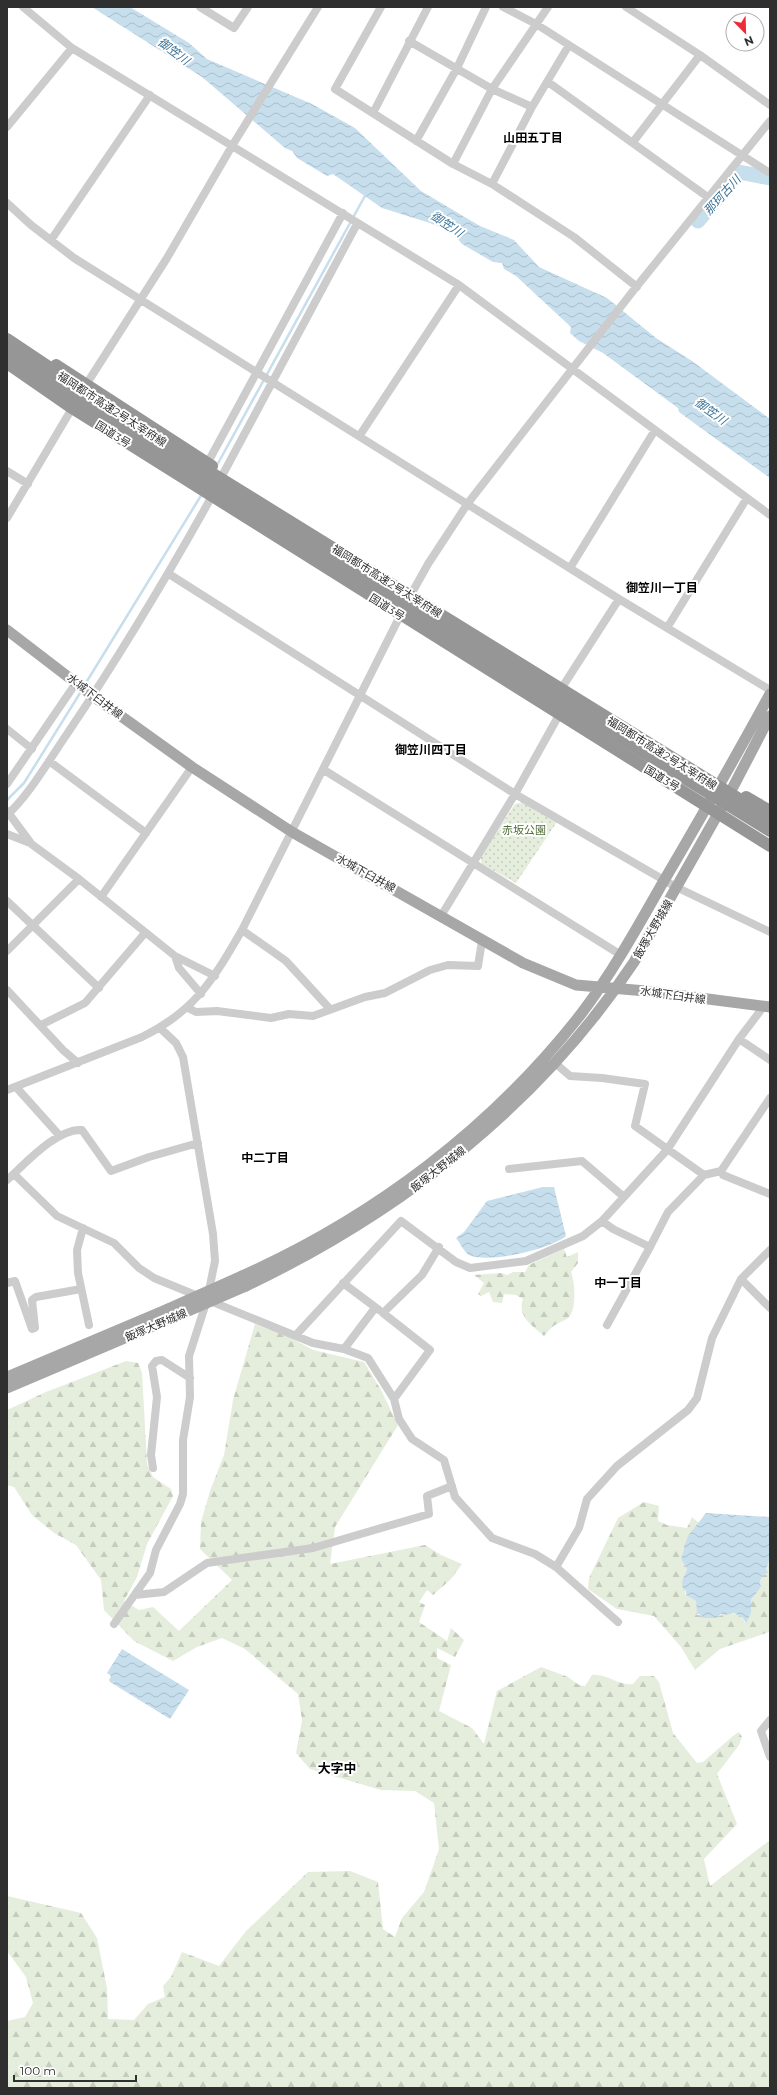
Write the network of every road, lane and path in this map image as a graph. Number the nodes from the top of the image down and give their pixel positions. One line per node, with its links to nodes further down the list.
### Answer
1 (23, 7): 14 (street)
2 (200, 7): 3 (street)
3 (248, 7)
4 (318, 7): 28 (street)
5 (382, 7): 23 (street)
6 (486, 7): 16 (street)
7 (503, 7): 11 (street)
8 (548, 7): 11 (street)
9 (626, 7): 15 (street)
10 (424, 8): 12 (street)
11 (536, 24): 13 (street); 18 (street)
12 (409, 41): 16 (street); 23 (street)
13 (569, 45): 17 (street); 20 (street)
14 (72, 48): 19 (street); 25 (street)
15 (700, 56): 20 (street); 21 (street)
16 (457, 68): 18 (street); 26 (street)
17 (548, 82): 22 (street); 27 (street)
18 (492, 89): 22 (street); 30 (street)
19 (150, 95): 28 (street); 37 (street)
20 (662, 104): 27 (street); 29 (street)
21 (770, 105)
22 (532, 107): 32 (street)
23 (372, 113): 26 (street)
24 (770, 121): 29 (street)
25 (7, 127)
26 (416, 141): 30 (street)
27 (633, 142): 33 (street)
28 (232, 146): 35 (street); 40 (street)
29 (744, 155): 31 (street); 33 (street)
30 (453, 164): 32 (street)
31 (770, 173)
32 (492, 184): 39 (street)
33 (709, 198): 39 (street)
34 (8, 206): 37 (street)
35 (342, 213): 36 (street); 46 (street)
36 (357, 224): 38 (street); 47 (street)
37 (51, 240): 40 (street)
38 (459, 285): 45 (street); 51 (street)
39 (635, 289): 45 (street)
40 (139, 299): 46 (street); 48 (street)
41 (7, 332): 48 (highway)
42 (7, 339): 88 (highway, 福岡都市高速2号太宰府線, bridge)
43 (7, 352): 89 (highway, 福岡都市高速2号太宰府線, bridge)
44 (7, 363): 49 (highway, 国道3号)
45 (575, 367): 50 (street); 58 (street)
46 (257, 372): 47 (street); 52 (street)
47 (273, 382): 51 (street); 54 (street)
48 (86, 384): 49 (street); 52 (highway)
49 (72, 408): 55 (street); 56 (highway, 国道3号)
50 (655, 430): 57 (street); 61 (street)
51 (360, 435): 58 (street)
52 (208, 464): 54 (highway)
53 (7, 471): 55 (street)
54 (223, 474): 63 (highway)
55 (28, 484): 60 (street)
56 (212, 496): 62 (street); 65 (highway, 国道3号)
57 (747, 498): 59 (street); 66 (street)
58 (468, 503): 61 (street); 63 (street)
59 (770, 515)
60 (7, 518)
61 (570, 568): 64 (street)
62 (169, 574): 72 (street); 73 (street)
63 (412, 592): 65 (street); 69 (highway)
64 (619, 599): 66 (street); 69 (street)
65 (400, 615): 72 (street); 74 (highway, 国道3号)
66 (667, 628): 70 (street)
67 (7, 630): 68 (main road, 水城下臼井線)
68 (76, 683): 73 (main road, 水城下臼井線); 77 (street)
69 (564, 686): 82 (highway)
70 (770, 690)
71 (770, 694): 82 (main road)
72 (361, 695): 80 (street); 83 (street)
73 (93, 696): 78 (street); 79 (main road, 水城下臼井線)
74 (559, 714): 83 (street); 84 (highway, 国道3号)
75 (770, 716): 82 (main road)
76 (7, 729): 77 (street)
77 (32, 749): 81 (street)
78 (49, 761): 86 (street); 91 (street)
79 (192, 767): 90 (main road, 水城下臼井線); 91 (street)
80 (324, 770): 90 (street); 95 (street)
81 (7, 784)
82 (727, 785): 84 (main road, 飯塚大野城線); 85 (highway); 87 (main road, 飯塚大野城線)
83 (515, 794): 95 (street); 97 (street)
84 (708, 805): 87 (highway, 国道3号); 97 (main road, 飯塚大野城線)
85 (770, 810)
86 (8, 813): 93 (street)
87 (718, 813): 94 (highway, 国道3号); 98 (main road, 飯塚大野城線)
88 (770, 818)
89 (770, 831)
90 (292, 832): 101 (main road, 水城下臼井線); 103 (street)
91 (146, 833): 99 (street)
92 (7, 834): 93 (street)
93 (30, 843): 96 (street)
94 (770, 846)
95 (472, 863): 101 (street); 108 (street)
96 (79, 879): 99 (street); 102 (street)
97 (664, 880): 98 (street); 108 (main road, 飯塚大野城線)
98 (676, 887): 104 (street); 112 (main road, 飯塚大野城線)
99 (101, 897): 105 (street)
100 (7, 902): 102 (street)
101 (441, 916): 106 (main road, 水城下臼井線)
102 (33, 926): 107 (street); 113 (street)
103 (242, 930): 110 (street); 118 (street)
104 (770, 932)
105 (145, 933): 109 (street); 113 (street)
106 (482, 941): 111 (main road, 水城下臼井線); 118 (street)
107 (7, 951)
108 (621, 954): 111 (main road, 飯塚大野城線)
109 (175, 956): 110 (street); 115 (street)
110 (215, 976): 115 (street)
111 (600, 986): 112 (main road, 水城下臼井線); 144 (main road, 飯塚大野城線)
112 (617, 987): 116 (main road, 水城下臼井線); 124 (main road, 飯塚大野城線)
113 (99, 988): 119 (street)
114 (7, 990): 119 (street)
115 (201, 994): 117 (street)
116 (767, 1007): 121 (street)
117 (188, 1008): 118 (street); 120 (street)
118 (330, 1009)
119 (41, 1025): 123 (street)
120 (160, 1028): 123 (street); 129 (street)
121 (739, 1039): 122 (street); 130 (street)
122 (770, 1060)
123 (78, 1063): 125 (street)
124 (555, 1063): 130 (street); 144 (main road, 飯塚大野城線)
125 (16, 1087): 126 (street); 128 (street)
126 (7, 1090)
127 (770, 1098): 132 (street)
128 (59, 1135): 129 (street); 133 (street)
129 (198, 1143): 148 (street)
130 (667, 1150): 134 (street); 137 (street)
131 (509, 1169): 137 (street)
132 (721, 1172): 134 (street); 136 (street)
133 (14, 1174): 135 (street); 139 (street)
134 (704, 1175): 141 (street)
135 (7, 1180)
136 (770, 1194)
137 (624, 1197): 138 (street)
138 (602, 1221): 140 (street); 141 (street)
139 (83, 1228): 147 (street); 148 (street)
140 (439, 1247): 146 (street); 151 (street)
141 (650, 1247): 153 (street)
142 (770, 1250): 143 (street)
143 (741, 1279): 150 (street); 163 (street)
144 (244, 1281): 152 (main road, 飯塚大野城線, bridge)
145 (7, 1283): 147 (street)
146 (343, 1283): 149 (street); 155 (street)
147 (81, 1289): 154 (street)
148 (207, 1300): 155 (street); 158 (street)
149 (375, 1308): 151 (street); 156 (street)
150 (770, 1308)
151 (382, 1313): 160 (street)
152 (170, 1314): 157 (main road, 飯塚大野城線); 159 (main road, 飯塚大野城線)
153 (606, 1325)
154 (89, 1326)
155 (296, 1335): 156 (street)
156 (344, 1349): 160 (street)
157 (7, 1377)
158 (190, 1378): 161 (street); 164 (street)
159 (7, 1388)
160 (394, 1399): 162 (street)
161 (153, 1468)
162 (452, 1486): 163 (street); 164 (street)
163 (556, 1567): 165 (street)
164 (135, 1595): 166 (street)
165 (618, 1622)
166 (114, 1624)
167 (770, 1720): 168 (street)
168 (770, 1757)

